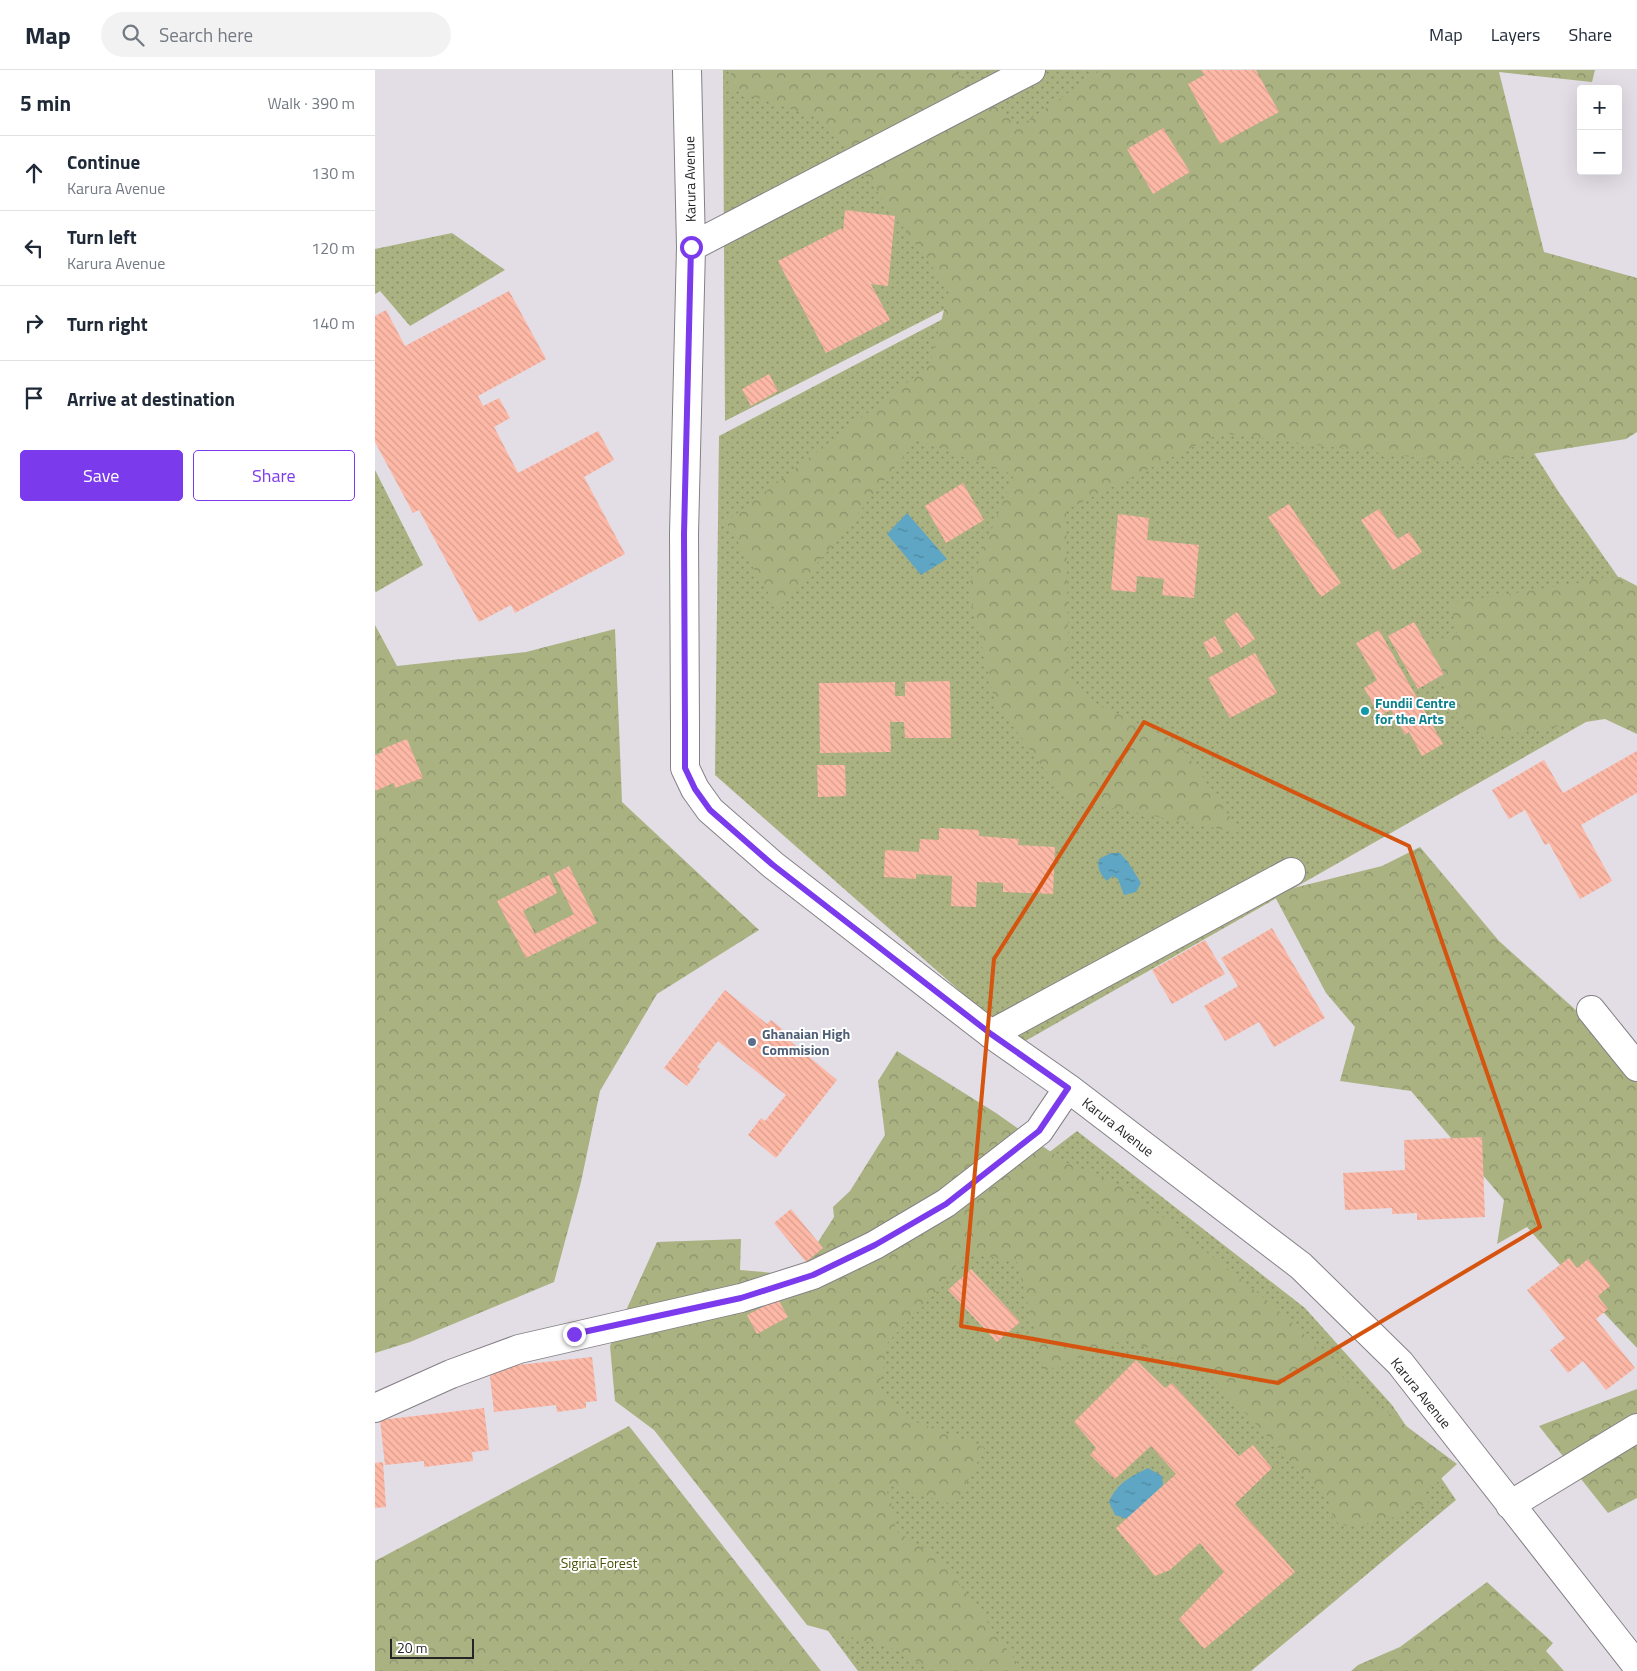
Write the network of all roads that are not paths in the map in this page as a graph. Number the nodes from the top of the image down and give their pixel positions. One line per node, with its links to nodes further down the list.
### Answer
1 (687, 70): 3 (street, Karura Avenue)
2 (1031, 70): 3 (street)
3 (691, 247): 6 (street, Karura Avenue)
4 (1291, 872): 6 (street)
5 (1591, 1010): 7 (street)
6 (991, 1034): 8 (street, Karura Avenue)
7 (1637, 1067)
8 (1068, 1088): 9 (street); 11 (street, Karura Avenue)
9 (375, 1408)
10 (1637, 1428): 11 (street)
11 (1509, 1505): 12 (street, Karura Avenue)
12 (1637, 1666)

